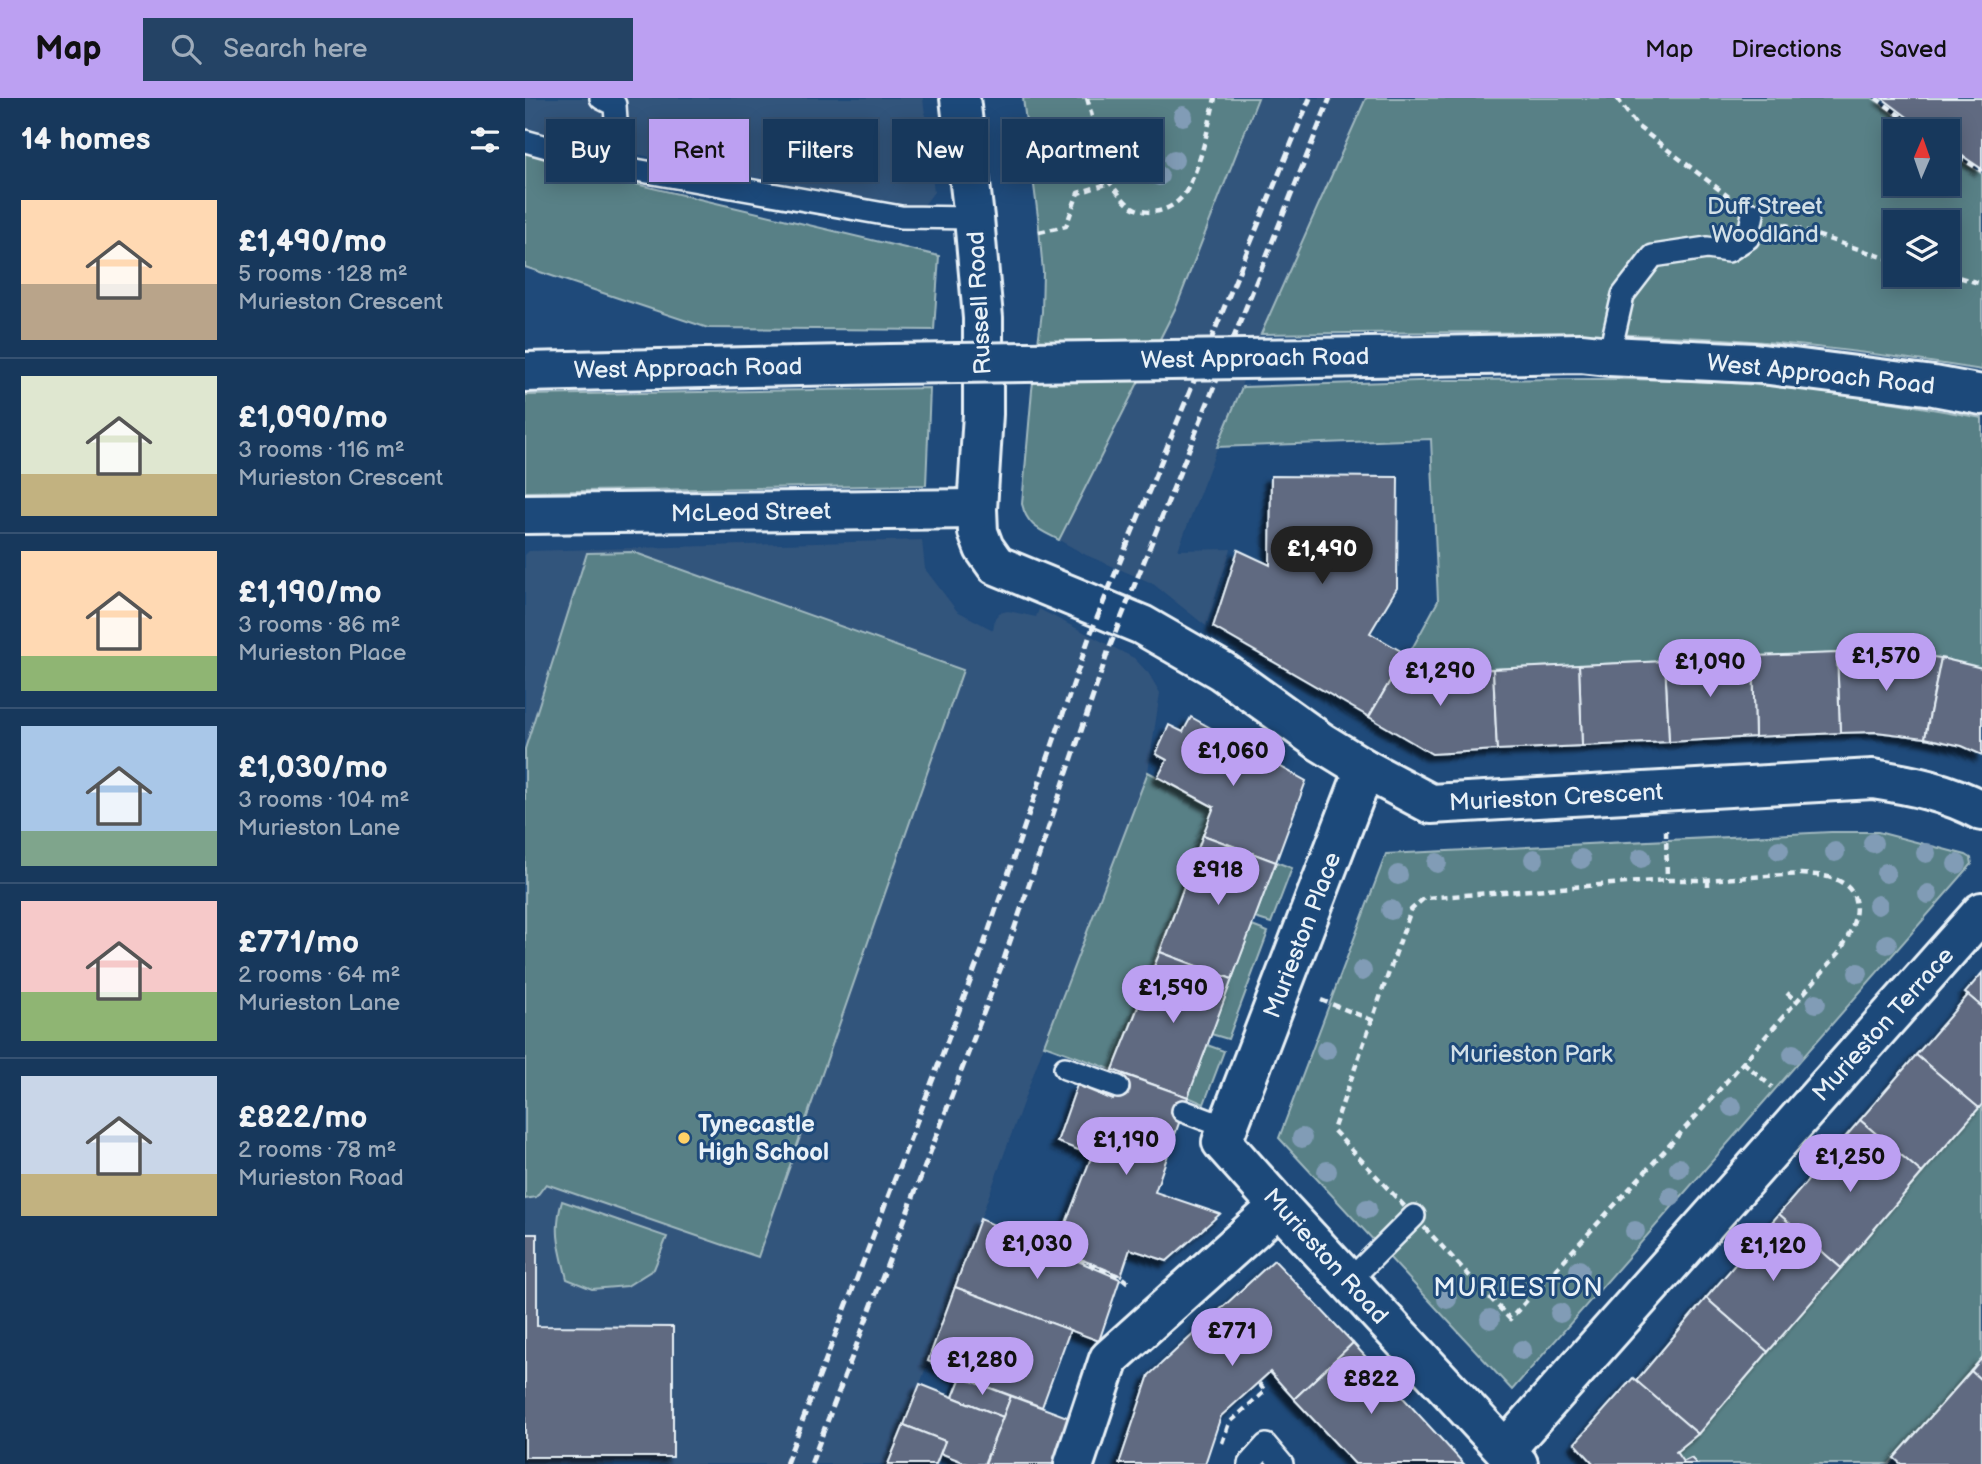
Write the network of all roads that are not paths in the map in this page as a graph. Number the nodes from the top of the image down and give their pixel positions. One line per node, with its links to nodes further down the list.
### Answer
1 (601, 98): 3 (lane)
2 (960, 98): 8 (street, Russell Road)
3 (616, 119)
4 (525, 141): 5 (lane)
5 (546, 147)
6 (635, 170): 8 (lane)
7 (1753, 214): 9 (lane)
8 (974, 218): 12 (street, Russell Road)
9 (1609, 356): 10 (street, West Approach Road, bridge); 11 (street, West Approach Road)
10 (525, 372)
11 (1982, 395)
12 (977, 509): 13 (street, McLeod Street); 14 (street, Murieston Crescent)
13 (525, 514)
14 (1365, 769): 15 (street, Murieston Crescent); 20 (street, Murieston Place)
15 (1982, 811)
16 (1982, 912): 24 (street, Murieston Terrace)
17 (1065, 1068): 18 (lane)
18 (1118, 1087)
19 (1183, 1111): 20 (lane)
20 (1228, 1128): 21 (street, Murieston Road)
21 (1279, 1206): 23 (street, Murieston Road); 25 (street)
22 (1414, 1216): 23 (lane)
23 (1349, 1282): 24 (street, Murieston Road)
24 (1511, 1457)
25 (1074, 1464)
26 (1249, 1464): 27 (lane)
27 (1282, 1464)

